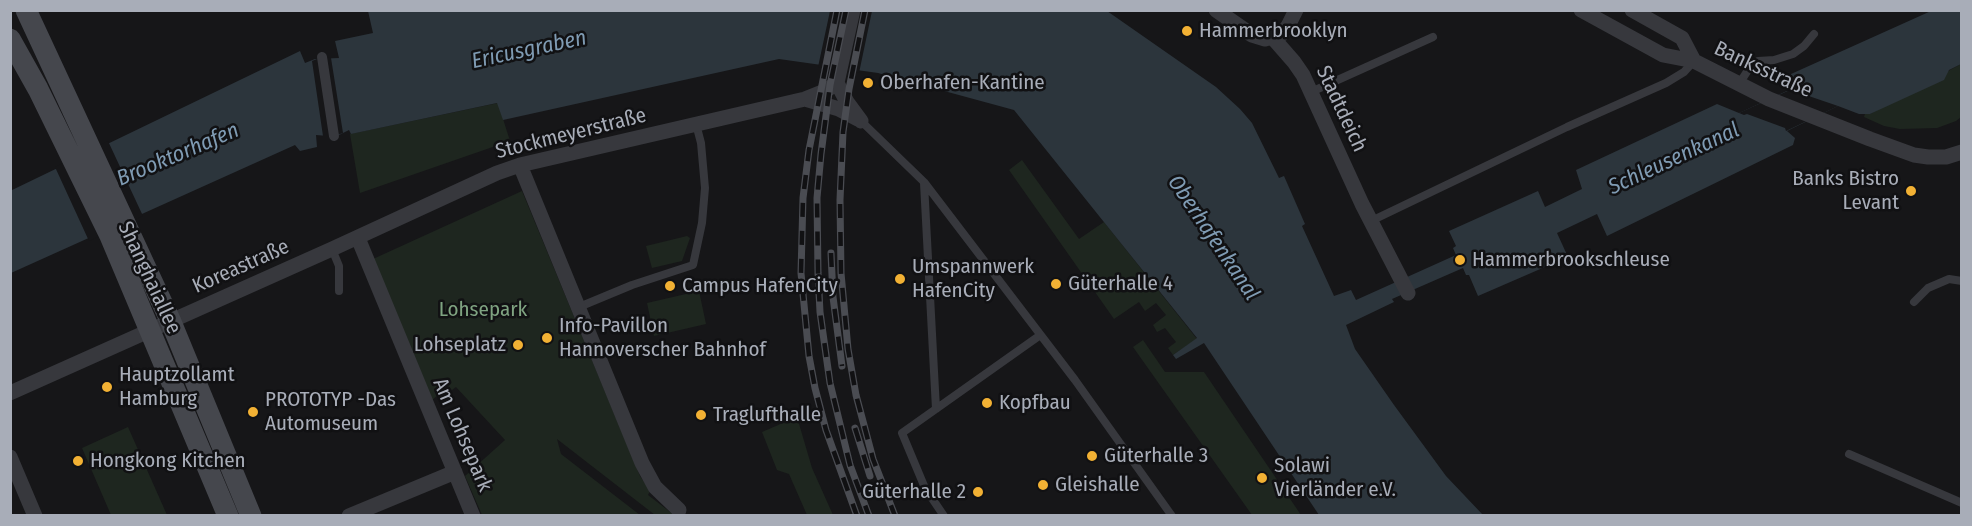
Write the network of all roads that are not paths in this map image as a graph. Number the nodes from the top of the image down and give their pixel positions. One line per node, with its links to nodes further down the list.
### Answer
1 (26, 10): 20 (main road, Shanghaiallee)
2 (853, 10): 13 (street)
3 (1216, 10): 9 (street)
4 (1296, 10): 9 (street)
5 (1581, 10): 12 (street, Banksstraße)
6 (1632, 10): 12 (street, Banksstraße)
7 (1814, 34): 14 (lane)
8 (1433, 37): 15 (lane)
9 (1273, 38): 15 (street, Stadtdeich)
10 (10, 39): 20 (main road, Shanghaiallee)
11 (322, 57): 19 (street)
12 (1694, 61): 14 (street, Banksstraße); 24 (lane)
13 (837, 83): 16 (street, Stockmeyerstraße); 17 (street)
14 (1738, 84): 21 (street, Banksstraße)
15 (1311, 92): 24 (street, Stadtdeich)
16 (805, 99): 17 (street, Stockmeyerstraße); 18 (street, Stockmeyerstraße)
17 (861, 121): 23 (lane)
18 (696, 124): 22 (street, Stockmeyerstraße); 32 (lane)
19 (334, 136)
20 (73, 138): 25 (main road, Shanghaiallee)
21 (1962, 152)
22 (520, 165): 26 (street, Stockmeyerstraße); 32 (street)
23 (924, 182): 35 (lane); 37 (lane)
24 (1371, 221): 29 (street, Stadtdeich)
25 (118, 232): 33 (main road, Shanghaiallee); 34 (main road, Shanghaiallee)
26 (358, 238): 27 (street, Koreastraße); 40 (street, Am Lohsepark)
27 (332, 249): 30 (lane); 33 (street, Koreastraße)
28 (1962, 281): 31 (lane)
29 (1404, 286)
30 (339, 291)
31 (1914, 302)
32 (579, 308): 42 (street)
33 (171, 322): 34 (street, Koreastraße); 45 (main road, Shanghaiallee)
34 (150, 331): 36 (street, Koreastraße); 44 (main road, Shanghaiallee)
35 (1040, 336): 37 (lane); 49 (lane)
36 (10, 393)
37 (936, 409): 48 (lane)
38 (1849, 454): 41 (lane)
39 (10, 457): 43 (street)
40 (455, 472): 46 (street); 47 (street, Am Lohsepark)
41 (1962, 503)
42 (679, 510)
43 (35, 516)
44 (228, 516)
45 (251, 516)
46 (349, 516)
47 (473, 516)
48 (944, 516)
49 (1172, 516)

